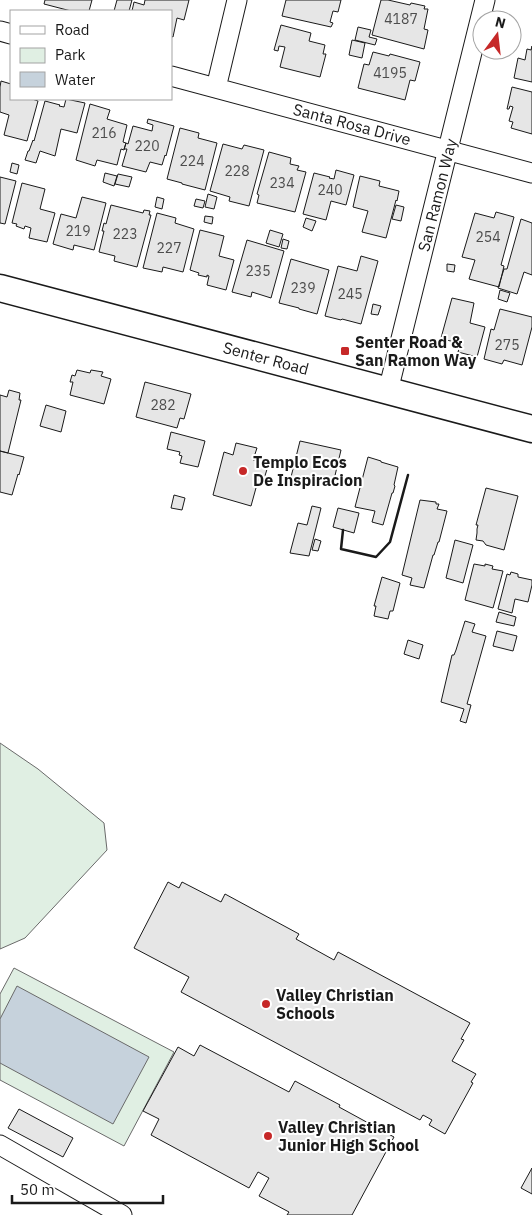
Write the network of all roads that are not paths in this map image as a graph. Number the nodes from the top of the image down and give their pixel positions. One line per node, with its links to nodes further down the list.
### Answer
1 (237, 0): 4 (street)
2 (485, 0): 5 (street, San Ramon Way)
3 (172, 76): 4 (street, Santa Rosa Drive)
4 (216, 88): 5 (street, Santa Rosa Drive)
5 (448, 150): 6 (street, Santa Rosa Drive); 8 (street, San Ramon Way)
6 (532, 173)
7 (0, 288): 8 (main road, Senter Road)
8 (388, 390): 9 (main road, Senter Road)
9 (532, 429)
10 (0, 1145): 11 (street)
11 (122, 1215)

